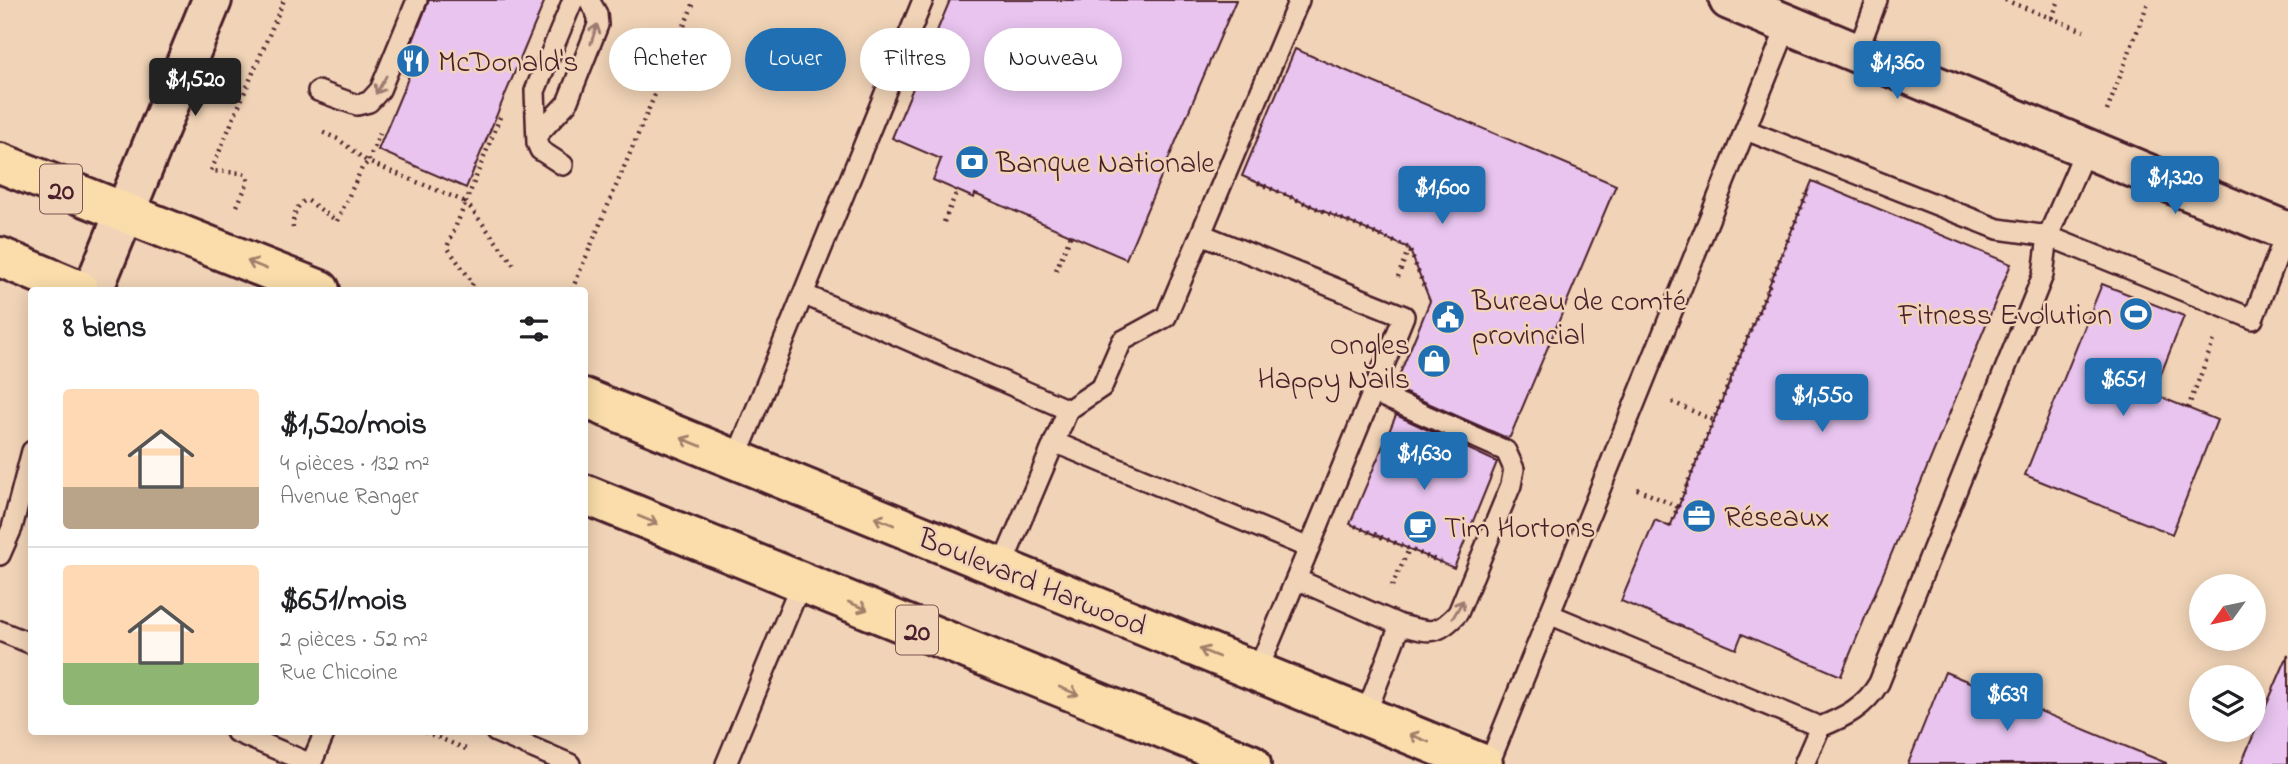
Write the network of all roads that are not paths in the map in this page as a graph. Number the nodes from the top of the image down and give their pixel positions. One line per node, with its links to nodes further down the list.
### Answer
1 (212, 0): 17 (street)
2 (416, 0): 11 (lane, one-way to 11)
3 (573, 0): 14 (lane)
4 (589, 0): 14 (lane, one-way to 4)
5 (923, 0): 25 (lane)
6 (1299, 0): 19 (lane)
7 (1729, 0): 9 (street)
8 (1877, 0): 10 (lane)
9 (1788, 24): 10 (street); 12 (lane)
10 (1857, 53): 13 (street)
11 (317, 91)
12 (1745, 130): 20 (lane); 40 (lane)
13 (2096, 131): 18 (street); 20 (lane)
14 (538, 134): 16 (lane)
15 (0, 163): 17 (highway, 20)
16 (562, 165)
17 (123, 213): 23 (street); 24 (highway, 20, one-way to 17)
18 (2288, 232): 20 (lane)
19 (1201, 234): 26 (lane); 28 (lane)
20 (2048, 236): 46 (lane)
21 (0, 257): 22 (highway)
22 (72, 287)
23 (94, 287)
24 (312, 287)
25 (803, 294): 28 (lane); 30 (lane)
26 (1373, 392): 35 (lane); 41 (lane, one-way to 26)
27 (588, 400): 30 (highway, Boulevard Harwood, one-way to 27)
28 (1068, 410): 29 (lane)
29 (1054, 443): 35 (lane); 37 (lane)
30 (735, 461): 37 (highway, Boulevard Harwood, one-way to 30)
31 (28, 466): 34 (lane)
32 (588, 496): 39 (highway, 20, one-way to 39)
33 (28, 510): 34 (lane)
34 (12, 528): 36 (lane)
35 (1309, 548): 38 (lane)
36 (0, 555)
37 (1001, 568): 44 (highway, Boulevard Harwood, one-way to 37)
38 (1297, 579): 41 (lane); 44 (lane)
39 (801, 583): 52 (lane); 53 (highway, 20, one-way to 53)
40 (1549, 614): 46 (lane); 55 (lane)
41 (1400, 625): 45 (lane)
42 (0, 631): 43 (lane)
43 (28, 642)
44 (1257, 673): 45 (highway, Boulevard Harwood)
45 (1364, 716): 54 (highway, Boulevard Harwood, one-way to 45)
46 (1819, 727): 56 (lane)
47 (243, 735): 50 (lane)
48 (324, 735): 50 (lane)
49 (503, 735): 51 (lane)
50 (311, 764)
51 (570, 764)
52 (726, 764)
53 (1251, 764)
54 (1483, 764)
55 (1489, 764)
56 (1804, 764)

